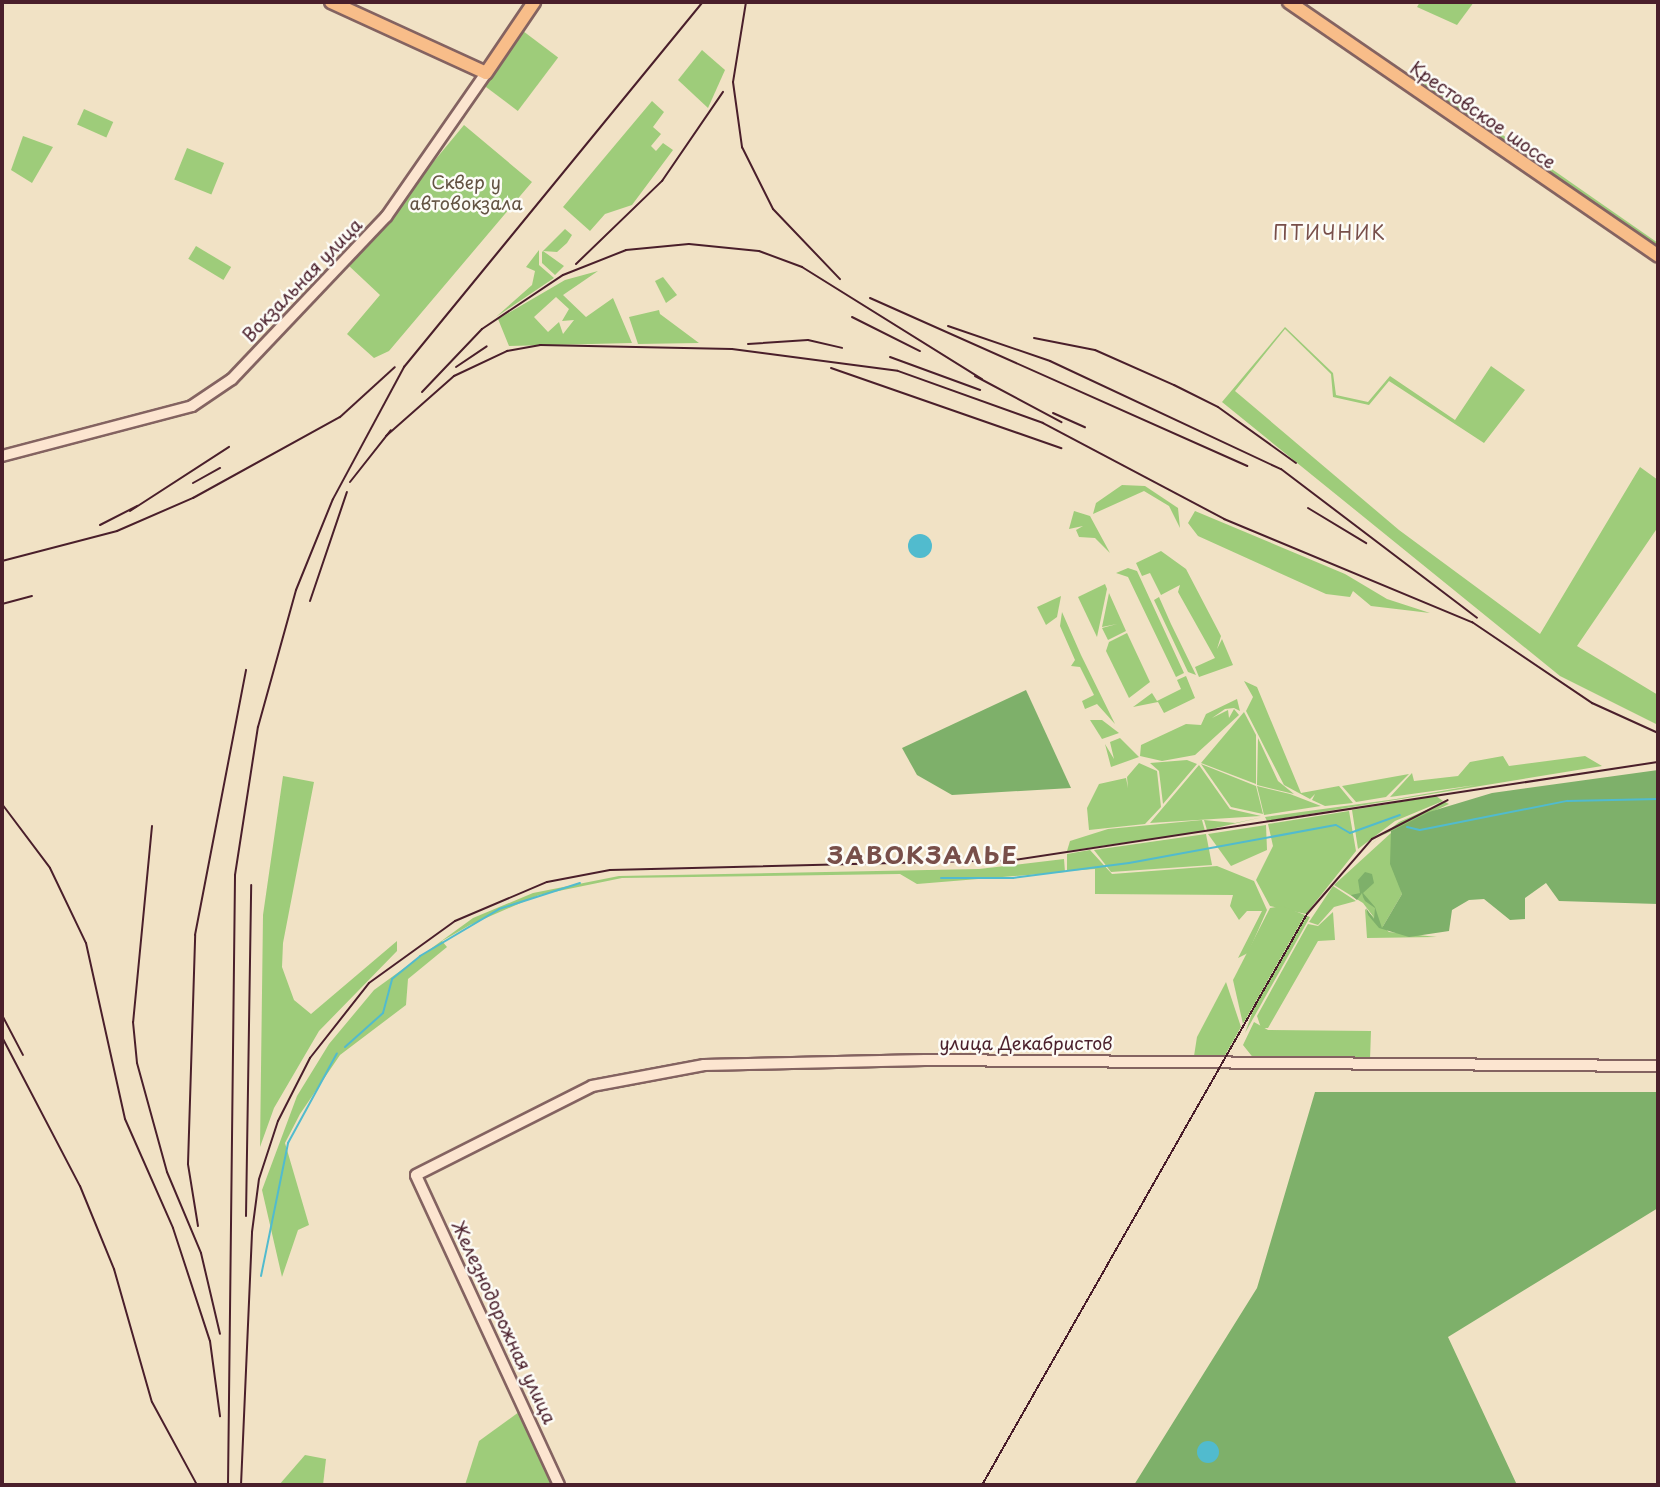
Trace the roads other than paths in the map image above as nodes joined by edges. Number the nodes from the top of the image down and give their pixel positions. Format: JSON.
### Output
{"nodes":[{"id":1,"x":331,"y":2,"type":"edge"},
{"id":2,"x":534,"y":2,"type":"edge"},
{"id":3,"x":1289,"y":2,"type":"edge"},
{"id":4,"x":486,"y":73,"type":"junction"},
{"id":5,"x":1658,"y":256,"type":"edge"},
{"id":6,"x":2,"y":456,"type":"edge"},
{"id":7,"x":1658,"y":1066,"type":"edge"},
{"id":8,"x":416,"y":1175,"type":"joint"},
{"id":9,"x":559,"y":1485,"type":"edge"}],
"edges":[{"from":1,"to":4,"type":"main road"},
{"from":2,"to":4,"type":"main road","name":"Вокзальная улица"},
{"from":3,"to":5,"type":"main road","name":"Крестовское шоссе"},
{"from":4,"to":6,"type":"street","name":"Вокзальная улица"},
{"from":7,"to":8,"type":"street","name":"улица Декабристов"},
{"from":8,"to":9,"type":"street","name":"Железнодорожная улица"}]}
